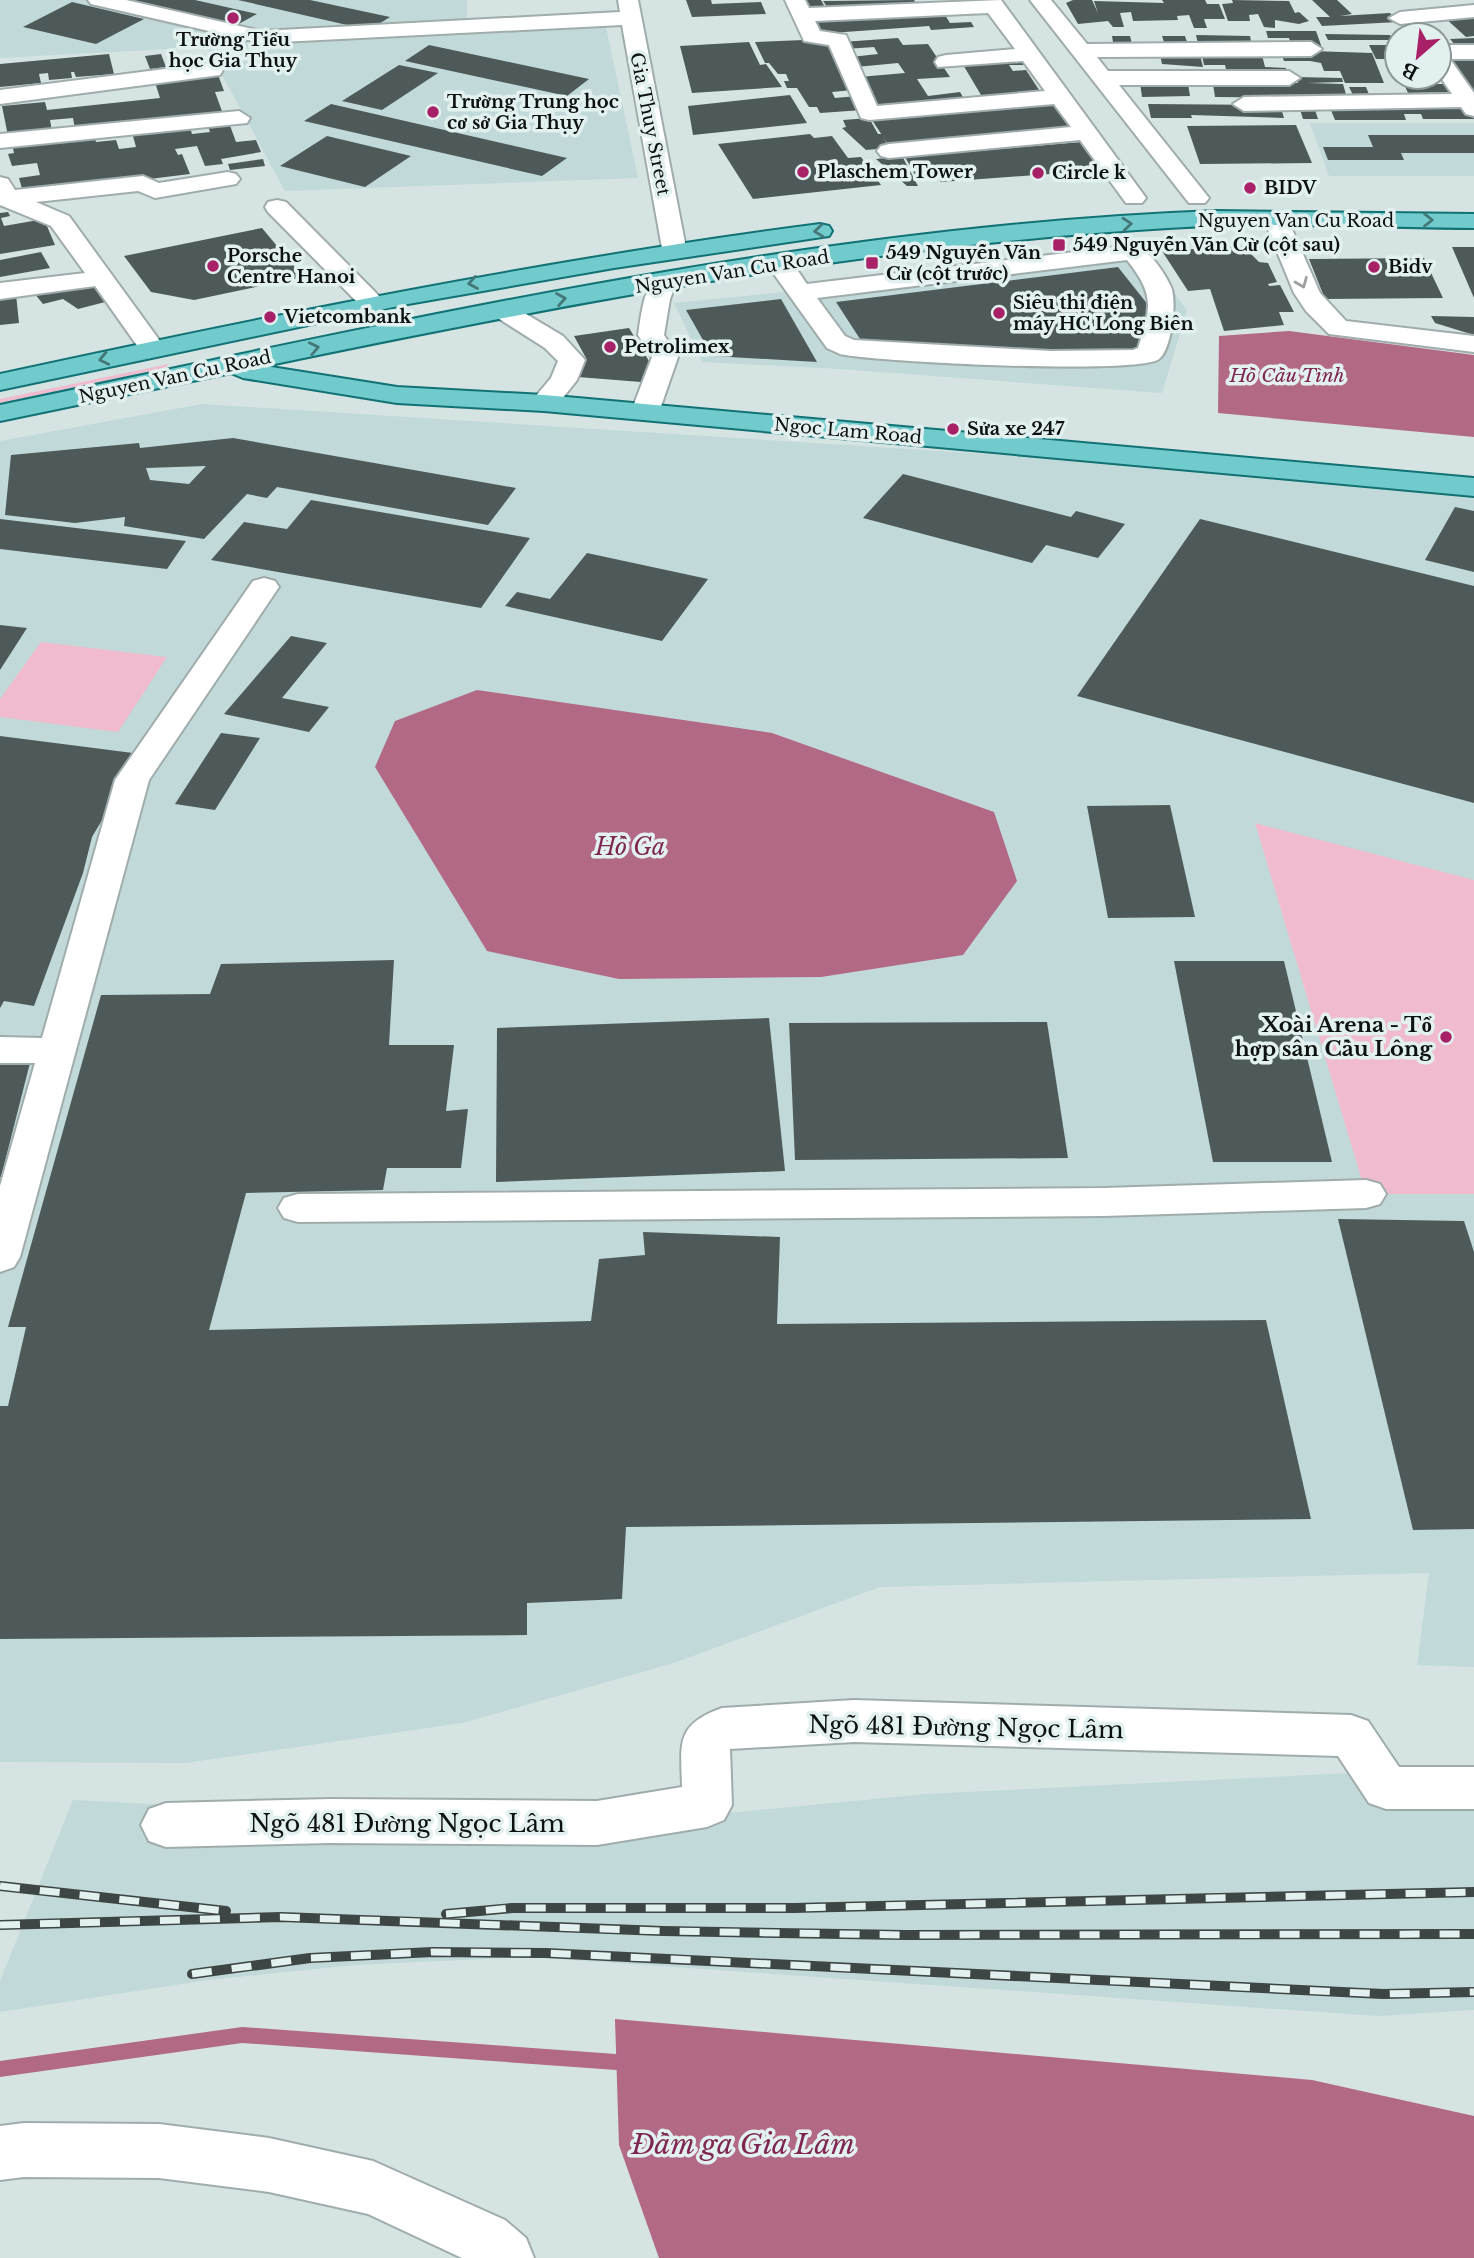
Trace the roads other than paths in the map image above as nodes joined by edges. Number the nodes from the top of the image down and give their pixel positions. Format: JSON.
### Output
{"nodes":[{"id":1,"x":98,"y":0,"type":"edge"},
{"id":2,"x":1040,"y":0,"type":"edge"},
{"id":3,"x":1381,"y":0,"type":"edge"},
{"id":4,"x":992,"y":3,"type":"edge"},
{"id":5,"x":423,"y":6,"type":"dead end"},
{"id":6,"x":799,"y":8,"type":"edge"},
{"id":7,"x":630,"y":9,"type":"edge"},
{"id":8,"x":1474,"y":11,"type":"edge"},
{"id":9,"x":1400,"y":18,"type":"junction"},
{"id":10,"x":1403,"y":21,"type":"edge"},
{"id":11,"x":382,"y":31,"type":"junction"},
{"id":12,"x":1013,"y":32,"type":"junction"},
{"id":13,"x":1066,"y":32,"type":"junction"},
{"id":14,"x":1261,"y":32,"type":"dead end"},
{"id":15,"x":989,"y":33,"type":"dead end"},
{"id":16,"x":864,"y":39,"type":"dead end"},
{"id":17,"x":838,"y":40,"type":"junction"},
{"id":18,"x":1311,"y":49,"type":"dead end"},
{"id":19,"x":1080,"y":51,"type":"junction"},
{"id":20,"x":1453,"y":52,"type":"edge"},
{"id":21,"x":1474,"y":52,"type":"edge"},
{"id":22,"x":1029,"y":54,"type":"junction"},
{"id":23,"x":212,"y":70,"type":"dead end"},
{"id":24,"x":1102,"y":78,"type":"junction"},
{"id":25,"x":1453,"y":78,"type":"edge"},
{"id":26,"x":1295,"y":79,"type":"dead end"},
{"id":27,"x":0,"y":97,"type":"edge"},
{"id":28,"x":1060,"y":97,"type":"junction"},
{"id":29,"x":972,"y":104,"type":"junction"},
{"id":30,"x":1244,"y":104,"type":"dead end"},
{"id":31,"x":1471,"y":104,"type":"edge"},
{"id":32,"x":239,"y":118,"type":"dead end"},
{"id":33,"x":1086,"y":133,"type":"junction"},
{"id":34,"x":0,"y":141,"type":"edge"},
{"id":35,"x":889,"y":151,"type":"dead end"},
{"id":36,"x":228,"y":179,"type":"dead end"},
{"id":37,"x":4,"y":191,"type":"edge"},
{"id":38,"x":1134,"y":198,"type":"junction"},
{"id":39,"x":1196,"y":198,"type":"junction"},
{"id":40,"x":1474,"y":200,"type":"edge"},
{"id":41,"x":1108,"y":201,"type":"dead end"},
{"id":42,"x":277,"y":207,"type":"dead end"},
{"id":43,"x":1276,"y":220,"type":"junction"},
{"id":44,"x":1474,"y":221,"type":"edge"},
{"id":45,"x":849,"y":227,"type":"dead end"},
{"id":46,"x":674,"y":248,"type":"junction"},
{"id":47,"x":779,"y":262,"type":"junction"},
{"id":48,"x":101,"y":278,"type":"junction"},
{"id":49,"x":664,"y":281,"type":"junction"},
{"id":50,"x":0,"y":291,"type":"edge"},
{"id":51,"x":801,"y":292,"type":"junction"},
{"id":52,"x":372,"y":303,"type":"junction"},
{"id":53,"x":502,"y":310,"type":"junction"},
{"id":54,"x":195,"y":340,"type":"junction"},
{"id":55,"x":1474,"y":344,"type":"edge"},
{"id":56,"x":152,"y":348,"type":"junction"},
{"id":57,"x":0,"y":382,"type":"edge"},
{"id":58,"x":226,"y":385,"type":"junction"},
{"id":59,"x":544,"y":403,"type":"junction"},
{"id":60,"x":645,"y":412,"type":"junction"},
{"id":61,"x":0,"y":413,"type":"edge"},
{"id":62,"x":1474,"y":487,"type":"edge"},
{"id":63,"x":264,"y":587,"type":"dead end"},
{"id":64,"x":0,"y":1050,"type":"edge"},
{"id":65,"x":59,"y":1051,"type":"junction"},
{"id":66,"x":1366,"y":1194,"type":"dead end"},
{"id":67,"x":298,"y":1208,"type":"dead end"},
{"id":68,"x":2,"y":1242,"type":"edge"},
{"id":69,"x":1474,"y":1788,"type":"edge"},
{"id":70,"x":166,"y":1825,"type":"dead end"},
{"id":71,"x":0,"y":2153,"type":"edge"},
{"id":72,"x":506,"y":2258,"type":"edge"}],
"edges":[{"from":1,"to":11,"type":"street"},
{"from":2,"to":13,"type":"street"},
{"from":3,"to":9,"type":"street"},
{"from":4,"to":6,"type":"street"},
{"from":4,"to":12,"type":"street"},
{"from":5,"to":11,"type":"street"},
{"from":6,"to":17,"type":"street"},
{"from":7,"to":11,"type":"street"},
{"from":7,"to":46,"type":"street","name":"Gia Thuy Street"},
{"from":8,"to":9,"type":"street"},
{"from":9,"to":10,"type":"street"},
{"from":12,"to":15,"type":"street"},
{"from":12,"to":22,"type":"street"},
{"from":13,"to":14,"type":"street"},
{"from":13,"to":19,"type":"street"},
{"from":16,"to":17,"type":"street"},
{"from":17,"to":29,"type":"street"},
{"from":18,"to":19,"type":"street"},
{"from":19,"to":24,"type":"street"},
{"from":20,"to":21,"type":"street"},
{"from":22,"to":28,"type":"street"},
{"from":22,"to":29,"type":"street"},
{"from":23,"to":27,"type":"street"},
{"from":24,"to":26,"type":"street"},
{"from":24,"to":39,"type":"street"},
{"from":25,"to":31,"type":"street"},
{"from":28,"to":29,"type":"street"},
{"from":28,"to":33,"type":"street"},
{"from":30,"to":31,"type":"street"},
{"from":32,"to":34,"type":"street"},
{"from":33,"to":35,"type":"street"},
{"from":33,"to":38,"type":"street"},
{"from":36,"to":37,"type":"street"},
{"from":37,"to":48,"type":"street"},
{"from":38,"to":39,"type":"main road","name":"Nguyen Van Cu Road"},
{"from":38,"to":41,"type":"main road","name":"Nguyen Van Cu Road"},
{"from":39,"to":40,"type":"main road","name":"Nguyen Van Cu Road"},
{"from":42,"to":52,"type":"street"},
{"from":43,"to":44,"type":"main road","name":"Nguyen Van Cu Road","one_way":true},
{"from":47,"to":43,"type":"main road","name":"Nguyen Van Cu Road","one_way":true},
{"from":43,"to":55,"type":"street","one_way":true},
{"from":45,"to":46,"type":"main road","name":"Nguyen Van Cu Road","one_way":true},
{"from":46,"to":52,"type":"main road","name":"Nguyen Van Cu Road","one_way":true},
{"from":47,"to":49,"type":"main road","name":"Nguyen Van Cu Road"},
{"from":47,"to":51,"type":"street"},
{"from":48,"to":50,"type":"street"},
{"from":48,"to":56,"type":"street"},
{"from":53,"to":49,"type":"main road","name":"Nguyen Van Cu Road","one_way":true},
{"from":49,"to":60,"type":"street"},
{"from":51,"to":51,"type":"street"},
{"from":52,"to":54,"type":"main road","name":"Nguyen Van Cu Road"},
{"from":58,"to":53,"type":"main road","name":"Nguyen Van Cu Road","one_way":true},
{"from":53,"to":59,"type":"street"},
{"from":54,"to":56,"type":"main road","name":"Nguyen Van Cu Road"},
{"from":54,"to":58,"type":"main road"},
{"from":56,"to":57,"type":"main road","name":"Nguyen Van Cu Road","one_way":true},
{"from":58,"to":59,"type":"main road","name":"Ngoc Lam Road"},
{"from":58,"to":61,"type":"main road","name":"Nguyen Van Cu Road"},
{"from":59,"to":60,"type":"main road","name":"Ngoc Lam Road"},
{"from":60,"to":62,"type":"main road","name":"Ngoc Lam Road"},
{"from":63,"to":65,"type":"street"},
{"from":64,"to":65,"type":"street"},
{"from":65,"to":68,"type":"street"},
{"from":66,"to":67,"type":"street"},
{"from":69,"to":70,"type":"street","name":"Ngõ 481 Đường Ngọc Lâm"},
{"from":71,"to":72,"type":"street"}]}
